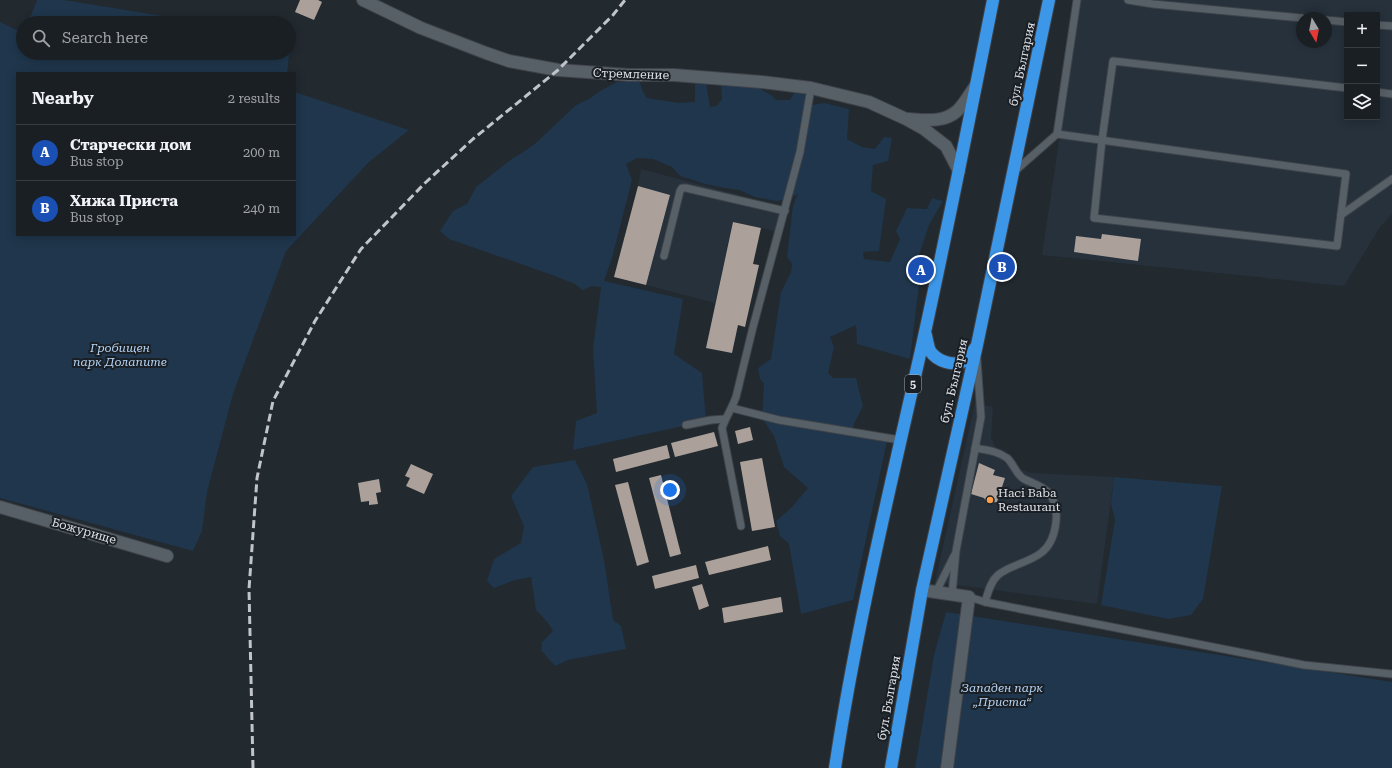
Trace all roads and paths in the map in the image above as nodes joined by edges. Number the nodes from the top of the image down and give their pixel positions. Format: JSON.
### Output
{"nodes":[{"id":1,"x":363,"y":0,"type":"edge"},
{"id":2,"x":993,"y":0,"type":"edge"},
{"id":3,"x":1049,"y":0,"type":"edge"},
{"id":4,"x":1077,"y":0,"type":"edge"},
{"id":5,"x":1128,"y":0,"type":"edge"},
{"id":6,"x":1296,"y":17,"type":"edge"},
{"id":7,"x":1332,"y":21,"type":"edge"},
{"id":8,"x":1344,"y":22,"type":"edge"},
{"id":9,"x":1380,"y":25,"type":"edge"},
{"id":10,"x":1392,"y":26,"type":"edge"},
{"id":11,"x":976,"y":85,"type":"junction"},
{"id":12,"x":811,"y":88,"type":"junction"},
{"id":13,"x":1344,"y":88,"type":"edge"},
{"id":14,"x":1380,"y":92,"type":"edge"},
{"id":15,"x":1392,"y":94,"type":"edge"},
{"id":16,"x":906,"y":119,"type":"junction"},
{"id":17,"x":1057,"y":134,"type":"junction"},
{"id":18,"x":1102,"y":140,"type":"junction"},
{"id":19,"x":959,"y":171,"type":"junction"},
{"id":20,"x":1013,"y":173,"type":"junction"},
{"id":21,"x":1392,"y":179,"type":"edge"},
{"id":22,"x":785,"y":211,"type":"junction"},
{"id":23,"x":1341,"y":215,"type":"junction"},
{"id":24,"x":664,"y":256,"type":"dead end"},
{"id":25,"x":925,"y":332,"type":"junction"},
{"id":26,"x":977,"y":346,"type":"junction"},
{"id":27,"x":732,"y":408,"type":"junction"},
{"id":28,"x":725,"y":419,"type":"junction"},
{"id":29,"x":686,"y":425,"type":"dead end"},
{"id":30,"x":900,"y":440,"type":"junction"},
{"id":31,"x":975,"y":448,"type":"junction"},
{"id":32,"x":0,"y":507,"type":"edge"},
{"id":33,"x":741,"y":526,"type":"dead end"},
{"id":34,"x":956,"y":551,"type":"junction"},
{"id":35,"x":167,"y":556,"type":"dead end"},
{"id":36,"x":922,"y":590,"type":"junction"},
{"id":37,"x":936,"y":592,"type":"junction"},
{"id":38,"x":952,"y":594,"type":"junction"},
{"id":39,"x":969,"y":597,"type":"junction"},
{"id":40,"x":985,"y":602,"type":"junction"},
{"id":41,"x":1392,"y":674,"type":"edge"},
{"id":42,"x":835,"y":768,"type":"edge"},
{"id":43,"x":891,"y":768,"type":"edge"},
{"id":44,"x":947,"y":768,"type":"edge"}],
"edges":[{"from":1,"to":12,"type":"street","name":"Стремление"},
{"from":2,"to":11,"type":"highway","number":"5"},
{"from":3,"to":20,"type":"highway","name":"бул. България"},
{"from":4,"to":17,"type":"lane"},
{"from":5,"to":6,"type":"lane"},
{"from":7,"to":8,"type":"lane"},
{"from":9,"to":10,"type":"lane"},
{"from":11,"to":16,"type":"street"},
{"from":11,"to":19,"type":"highway","number":"5"},
{"from":12,"to":16,"type":"street","name":"Стремление"},
{"from":12,"to":22,"type":"lane"},
{"from":13,"to":18,"type":"lane"},
{"from":14,"to":15,"type":"lane"},
{"from":16,"to":19,"type":"street","name":"Стремление"},
{"from":17,"to":18,"type":"lane"},
{"from":17,"to":20,"type":"lane"},
{"from":18,"to":23,"type":"lane"},
{"from":18,"to":23,"type":"lane"},
{"from":19,"to":25,"type":"highway","number":"5"},
{"from":20,"to":26,"type":"highway","name":"бул. България"},
{"from":21,"to":23,"type":"lane"},
{"from":22,"to":24,"type":"lane"},
{"from":22,"to":27,"type":"lane"},
{"from":25,"to":26,"type":"highway"},
{"from":25,"to":30,"type":"highway","number":"5"},
{"from":26,"to":31,"type":"lane"},
{"from":26,"to":36,"type":"highway","name":"бул. България"},
{"from":27,"to":28,"type":"lane"},
{"from":27,"to":30,"type":"lane"},
{"from":28,"to":29,"type":"lane"},
{"from":28,"to":33,"type":"lane"},
{"from":30,"to":42,"type":"highway","number":"5"},
{"from":31,"to":34,"type":"lane"},
{"from":31,"to":40,"type":"lane"},
{"from":32,"to":35,"type":"street","name":"Божурище"},
{"from":34,"to":37,"type":"lane"},
{"from":34,"to":38,"type":"lane"},
{"from":36,"to":37,"type":"street"},
{"from":36,"to":43,"type":"highway","name":"бул. България"},
{"from":37,"to":38,"type":"street"},
{"from":38,"to":39,"type":"street"},
{"from":39,"to":40,"type":"lane"},
{"from":39,"to":44,"type":"street"},
{"from":40,"to":41,"type":"lane"}]}
